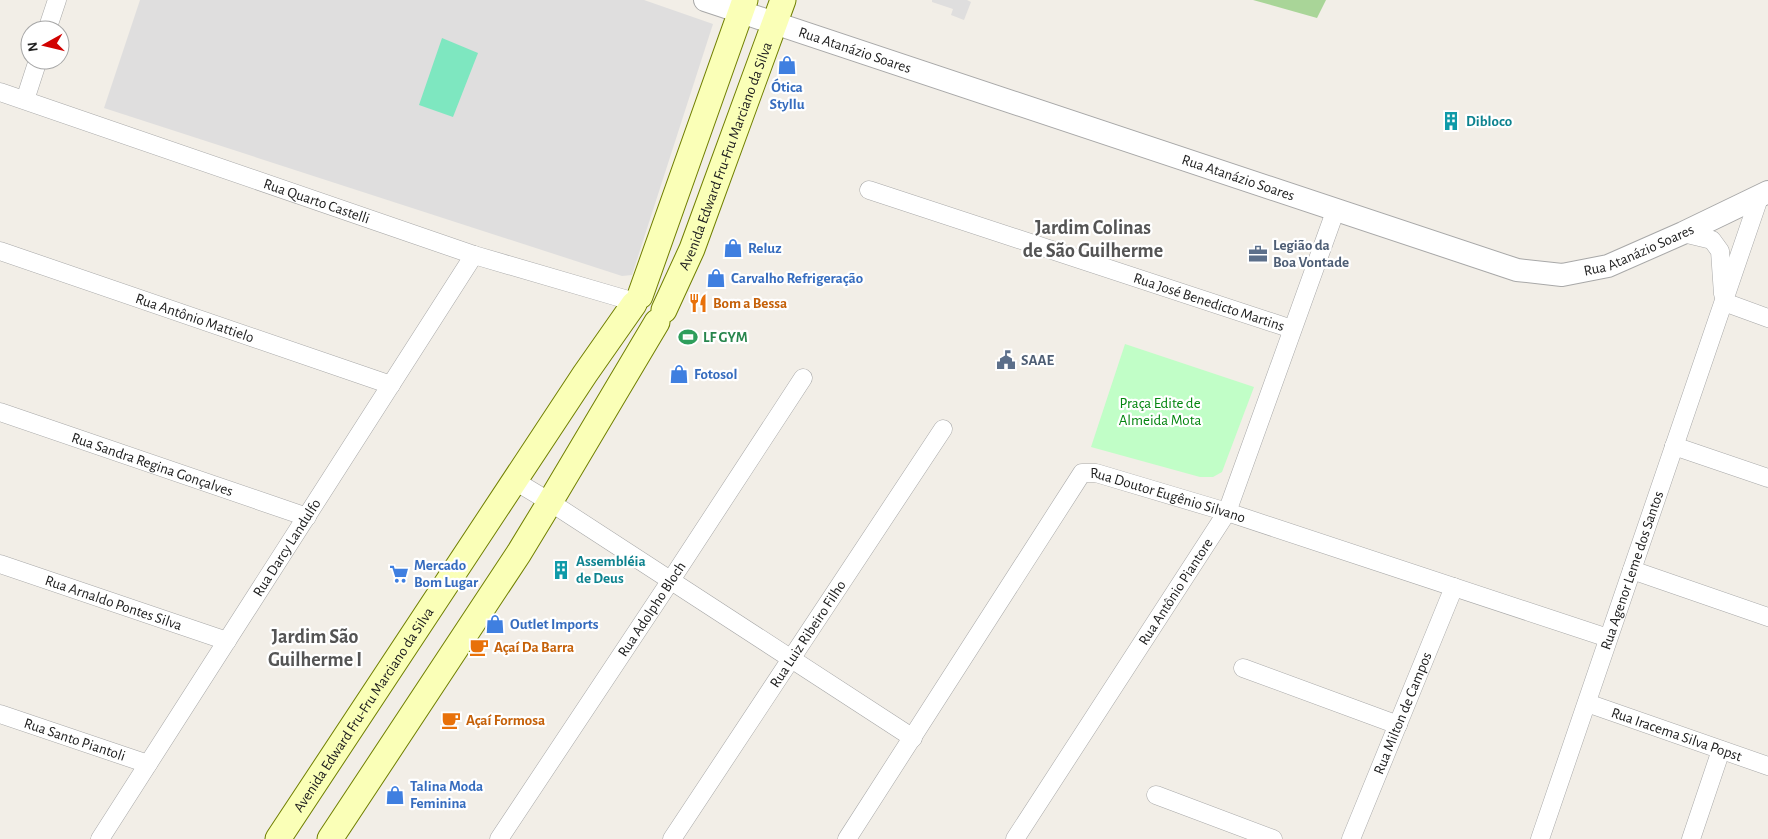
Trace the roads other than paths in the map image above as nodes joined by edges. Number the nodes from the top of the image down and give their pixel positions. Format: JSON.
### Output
{"nodes":[{"id":1,"x":57,"y":0,"type":"edge"},
{"id":2,"x":705,"y":0,"type":"edge"},
{"id":3,"x":783,"y":0,"type":"edge"},
{"id":4,"x":743,"y":6,"type":"edge"},
{"id":5,"x":51,"y":20,"type":"edge"},
{"id":6,"x":775,"y":24,"type":"junction"},
{"id":7,"x":35,"y":70,"type":"edge"},
{"id":8,"x":0,"y":92,"type":"edge"},
{"id":9,"x":25,"y":100,"type":"junction"},
{"id":10,"x":869,"y":190,"type":"dead end"},
{"id":11,"x":1764,"y":193,"type":"edge"},
{"id":12,"x":1336,"y":210,"type":"junction"},
{"id":13,"x":1683,"y":233,"type":"junction"},
{"id":14,"x":0,"y":250,"type":"edge"},
{"id":15,"x":474,"y":255,"type":"junction"},
{"id":16,"x":637,"y":301,"type":"junction"},
{"id":17,"x":1724,"y":302,"type":"junction"},
{"id":18,"x":661,"y":316,"type":"junction"},
{"id":19,"x":1768,"y":318,"type":"edge"},
{"id":20,"x":1292,"y":329,"type":"junction"},
{"id":21,"x":803,"y":378,"type":"dead end"},
{"id":22,"x":391,"y":385,"type":"junction"},
{"id":23,"x":0,"y":412,"type":"edge"},
{"id":24,"x":944,"y":429,"type":"dead end"},
{"id":25,"x":1674,"y":446,"type":"junction"},
{"id":26,"x":1768,"y":478,"type":"edge"},
{"id":27,"x":515,"y":481,"type":"junction"},
{"id":28,"x":550,"y":502,"type":"junction"},
{"id":29,"x":1227,"y":512,"type":"junction"},
{"id":30,"x":306,"y":516,"type":"junction"},
{"id":31,"x":0,"y":564,"type":"edge"},
{"id":32,"x":1632,"y":570,"type":"junction"},
{"id":33,"x":671,"y":580,"type":"junction"},
{"id":34,"x":1454,"y":587,"type":"junction"},
{"id":35,"x":1768,"y":617,"type":"edge"},
{"id":36,"x":1608,"y":638,"type":"junction"},
{"id":37,"x":227,"y":641,"type":"junction"},
{"id":38,"x":791,"y":659,"type":"junction"},
{"id":39,"x":1243,"y":668,"type":"dead end"},
{"id":40,"x":1587,"y":703,"type":"junction"},
{"id":41,"x":0,"y":714,"type":"edge"},
{"id":42,"x":1398,"y":724,"type":"junction"},
{"id":43,"x":913,"y":738,"type":"junction"},
{"id":44,"x":1722,"y":750,"type":"junction"},
{"id":45,"x":148,"y":764,"type":"junction"},
{"id":46,"x":1768,"y":766,"type":"edge"},
{"id":47,"x":1156,"y":795,"type":"dead end"},
{"id":48,"x":100,"y":839,"type":"edge"},
{"id":49,"x":278,"y":839,"type":"edge"},
{"id":50,"x":330,"y":839,"type":"edge"},
{"id":51,"x":499,"y":839,"type":"edge"},
{"id":52,"x":672,"y":839,"type":"edge"},
{"id":53,"x":847,"y":839,"type":"edge"},
{"id":54,"x":1015,"y":839,"type":"edge"},
{"id":55,"x":1273,"y":839,"type":"edge"},
{"id":56,"x":1352,"y":839,"type":"edge"},
{"id":57,"x":1540,"y":839,"type":"edge"},
{"id":58,"x":1691,"y":839,"type":"edge"}],
"edges":[{"from":1,"to":5,"type":"street"},
{"from":2,"to":4,"type":"street","name":"Rua Atanázio Soares"},
{"from":3,"to":6,"type":"main road","name":"Avenida Edward Fru-Fru Marciano da Silva"},
{"from":4,"to":6,"type":"street","name":"Rua Atanázio Soares"},
{"from":4,"to":16,"type":"main road","name":"Avenida Edward Fru-Fru Marciano da Silva"},
{"from":6,"to":12,"type":"street","name":"Rua Atanázio Soares"},
{"from":6,"to":18,"type":"main road","name":"Avenida Edward Fru-Fru Marciano da Silva"},
{"from":7,"to":9,"type":"street"},
{"from":8,"to":9,"type":"street","name":"Rua Quarto Castelli"},
{"from":9,"to":15,"type":"street","name":"Rua Quarto Castelli"},
{"from":10,"to":20,"type":"street","name":"Rua José Benedicto Martins"},
{"from":11,"to":13,"type":"street","name":"Rua Atanázio Soares"},
{"from":11,"to":17,"type":"street","name":"Rua Agenor Leme dos Santos"},
{"from":12,"to":13,"type":"street","name":"Rua Atanázio Soares"},
{"from":12,"to":20,"type":"street","name":"Rua Antônio Piantore"},
{"from":13,"to":17,"type":"street","name":"Rua Agenor Leme dos Santos"},
{"from":14,"to":22,"type":"street","name":"Rua Antônio Mattielo"},
{"from":15,"to":16,"type":"street","name":"Rua Quarto Castelli"},
{"from":15,"to":22,"type":"street","name":"Rua Darcy Landulfo"},
{"from":16,"to":18,"type":"main road"},
{"from":16,"to":27,"type":"main road","name":"Avenida Edward Fru-Fru Marciano da Silva"},
{"from":17,"to":19,"type":"street"},
{"from":17,"to":25,"type":"street","name":"Rua Agenor Leme dos Santos"},
{"from":18,"to":28,"type":"main road","name":"Avenida Edward Fru-Fru Marciano da Silva"},
{"from":20,"to":29,"type":"street","name":"Rua Antônio Piantore"},
{"from":21,"to":33,"type":"street","name":"Rua Adolpho Bloch"},
{"from":22,"to":30,"type":"street","name":"Rua Darcy Landulfo"},
{"from":23,"to":30,"type":"street","name":"Rua Sandra Regina Gonçalves"},
{"from":24,"to":38,"type":"street","name":"Rua Luiz Ribeiro Filho"},
{"from":25,"to":26,"type":"street"},
{"from":25,"to":32,"type":"street","name":"Rua Agenor Leme dos Santos"},
{"from":27,"to":28,"type":"street"},
{"from":27,"to":49,"type":"main road","name":"Avenida Edward Fru-Fru Marciano da Silva"},
{"from":28,"to":33,"type":"street"},
{"from":28,"to":50,"type":"main road","name":"Avenida Edward Fru-Fru Marciano da Silva"},
{"from":29,"to":34,"type":"street","name":"Rua Doutor Eugênio Silvano"},
{"from":29,"to":43,"type":"street","name":"Rua Doutor Eugênio Silvano"},
{"from":29,"to":54,"type":"street","name":"Rua Antônio Piantore"},
{"from":30,"to":37,"type":"street","name":"Rua Darcy Landulfo"},
{"from":31,"to":37,"type":"street","name":"Rua Arnaldo Pontes Silva"},
{"from":32,"to":35,"type":"street"},
{"from":32,"to":36,"type":"street","name":"Rua Agenor Leme dos Santos"},
{"from":33,"to":38,"type":"street"},
{"from":33,"to":51,"type":"street","name":"Rua Adolpho Bloch"},
{"from":34,"to":36,"type":"street","name":"Rua Doutor Eugênio Silvano"},
{"from":34,"to":42,"type":"street","name":"Rua Milton de Campos"},
{"from":36,"to":40,"type":"street","name":"Rua Agenor Leme dos Santos"},
{"from":37,"to":45,"type":"street","name":"Rua Darcy Landulfo"},
{"from":38,"to":43,"type":"street"},
{"from":38,"to":52,"type":"street","name":"Rua Luiz Ribeiro Filho"},
{"from":39,"to":42,"type":"street"},
{"from":40,"to":44,"type":"street","name":"Rua Iracema Silva Popst"},
{"from":40,"to":57,"type":"street","name":"Rua Agenor Leme dos Santos"},
{"from":41,"to":45,"type":"street","name":"Rua Santo Piantoli"},
{"from":42,"to":56,"type":"street","name":"Rua Milton de Campos"},
{"from":43,"to":53,"type":"street","name":"Rua Doutor Eugênio Silvano"},
{"from":44,"to":46,"type":"street","name":"Rua Iracema Silva Popst"},
{"from":44,"to":58,"type":"street"},
{"from":45,"to":48,"type":"street","name":"Rua Darcy Landulfo"},
{"from":47,"to":55,"type":"street"}]}
